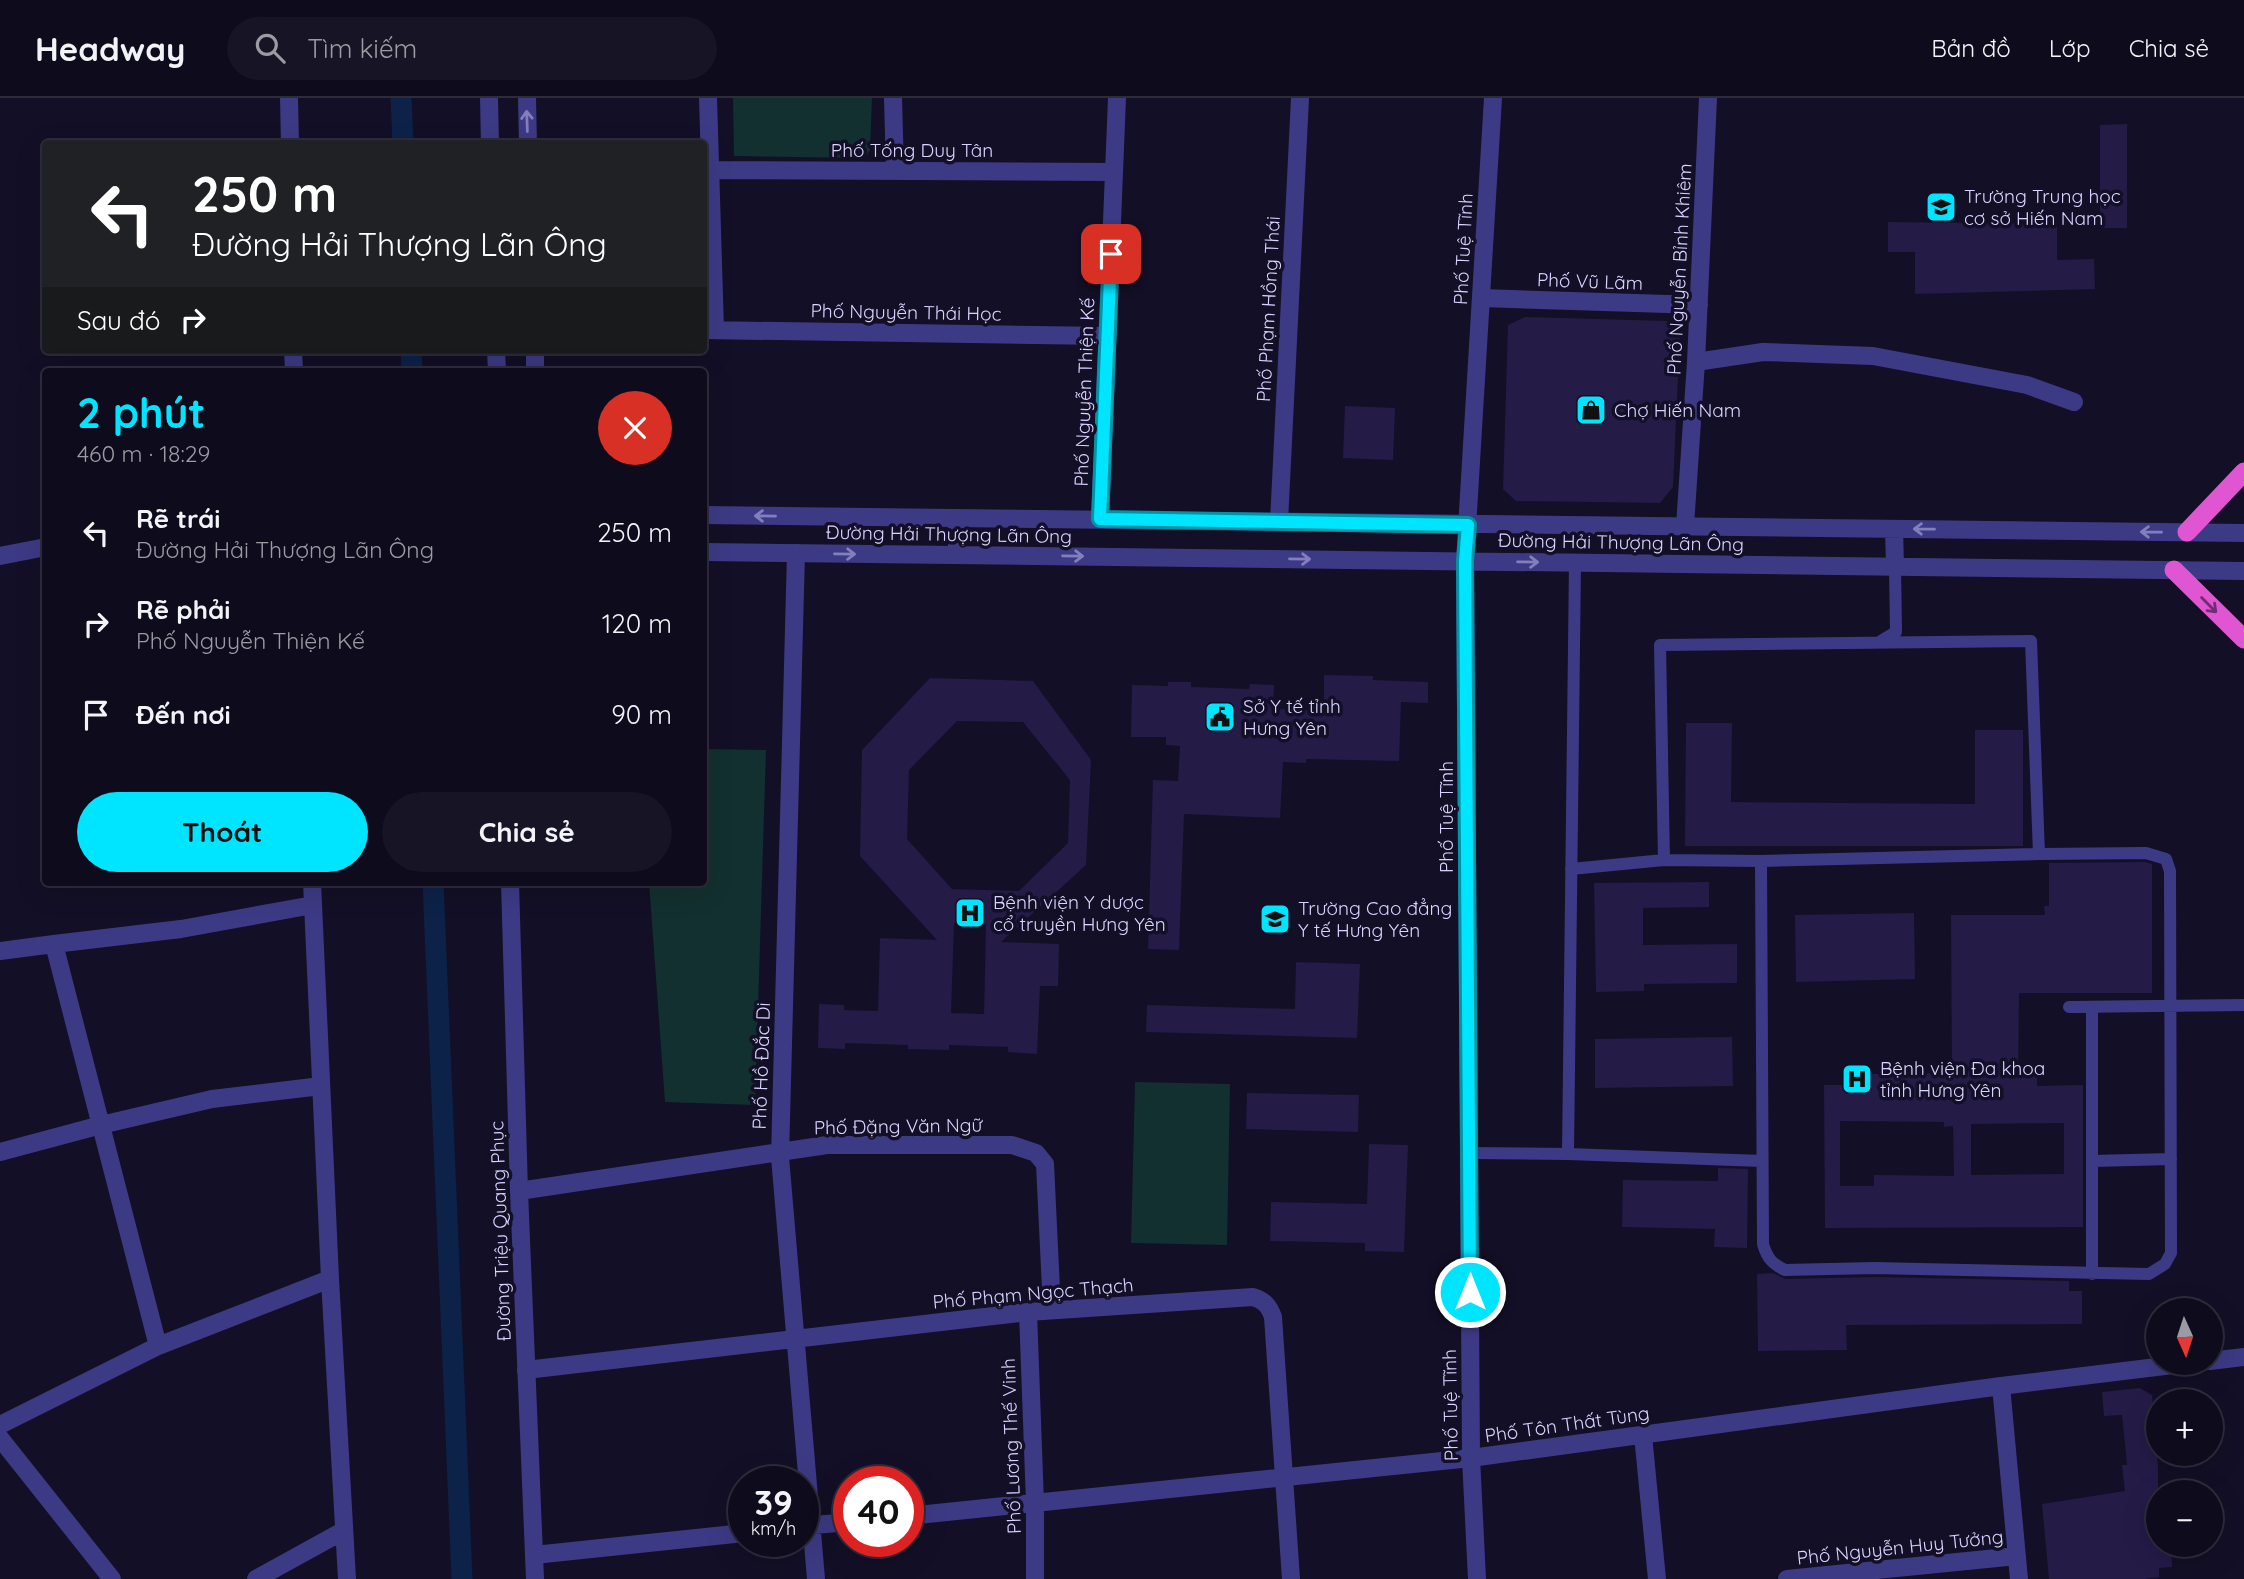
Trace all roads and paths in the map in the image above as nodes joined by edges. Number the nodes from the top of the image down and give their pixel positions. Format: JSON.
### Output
{"nodes":[{"id":1,"x":289,"y":98,"type":"edge"},
{"id":2,"x":489,"y":98,"type":"edge"},
{"id":3,"x":527,"y":98,"type":"edge"},
{"id":4,"x":708,"y":98,"type":"edge"},
{"id":5,"x":893,"y":98,"type":"edge"},
{"id":6,"x":1117,"y":98,"type":"edge"},
{"id":7,"x":1300,"y":98,"type":"edge"},
{"id":8,"x":1493,"y":98,"type":"edge"},
{"id":9,"x":1708,"y":98,"type":"edge"},
{"id":10,"x":290,"y":140,"type":"edge"},
{"id":11,"x":490,"y":140,"type":"edge"},
{"id":12,"x":528,"y":140,"type":"edge"},
{"id":13,"x":710,"y":170,"type":"junction"},
{"id":14,"x":895,"y":171,"type":"junction"},
{"id":15,"x":1114,"y":172,"type":"junction"},
{"id":16,"x":1481,"y":298,"type":"junction"},
{"id":17,"x":1699,"y":305,"type":"junction"},
{"id":18,"x":709,"y":330,"type":"edge"},
{"id":19,"x":1107,"y":336,"type":"junction"},
{"id":20,"x":1696,"y":362,"type":"junction"},
{"id":21,"x":2074,"y":402,"type":"dead end"},
{"id":22,"x":2244,"y":472,"type":"edge"},
{"id":23,"x":707,"y":515,"type":"edge"},
{"id":24,"x":957,"y":518,"type":"junction"},
{"id":25,"x":1100,"y":519,"type":"junction"},
{"id":26,"x":1279,"y":522,"type":"junction"},
{"id":27,"x":1468,"y":525,"type":"junction"},
{"id":28,"x":1685,"y":526,"type":"junction"},
{"id":29,"x":1894,"y":529,"type":"junction"},
{"id":30,"x":2188,"y":532,"type":"junction"},
{"id":31,"x":2244,"y":533,"type":"edge"},
{"id":32,"x":42,"y":548,"type":"edge"},
{"id":33,"x":707,"y":552,"type":"edge"},
{"id":34,"x":796,"y":553,"type":"junction"},
{"id":35,"x":957,"y":555,"type":"junction"},
{"id":36,"x":0,"y":556,"type":"edge"},
{"id":37,"x":1465,"y":561,"type":"junction"},
{"id":38,"x":1575,"y":562,"type":"junction"},
{"id":39,"x":1895,"y":566,"type":"junction"},
{"id":40,"x":2174,"y":570,"type":"junction"},
{"id":41,"x":2244,"y":571,"type":"edge"},
{"id":42,"x":2244,"y":639,"type":"edge"},
{"id":43,"x":1879,"y":643,"type":"junction"},
{"id":44,"x":2039,"y":854,"type":"junction"},
{"id":45,"x":1664,"y":860,"type":"junction"},
{"id":46,"x":1761,"y":861,"type":"junction"},
{"id":47,"x":1571,"y":869,"type":"junction"},
{"id":48,"x":312,"y":886,"type":"edge"},
{"id":49,"x":510,"y":886,"type":"edge"},
{"id":50,"x":313,"y":905,"type":"junction"},
{"id":51,"x":54,"y":944,"type":"junction"},
{"id":52,"x":0,"y":951,"type":"edge"},
{"id":53,"x":2244,"y":1005,"type":"edge"},
{"id":54,"x":2170,"y":1006,"type":"junction"},
{"id":55,"x":2069,"y":1007,"type":"dead end"},
{"id":56,"x":2092,"y":1007,"type":"junction"},
{"id":57,"x":321,"y":1086,"type":"junction"},
{"id":58,"x":101,"y":1125,"type":"junction"},
{"id":59,"x":0,"y":1152,"type":"edge"},
{"id":60,"x":780,"y":1152,"type":"junction"},
{"id":61,"x":1469,"y":1153,"type":"junction"},
{"id":62,"x":1569,"y":1154,"type":"junction"},
{"id":63,"x":2171,"y":1160,"type":"junction"},
{"id":64,"x":1762,"y":1161,"type":"junction"},
{"id":65,"x":2092,"y":1161,"type":"junction"},
{"id":66,"x":519,"y":1191,"type":"junction"},
{"id":67,"x":2092,"y":1273,"type":"junction"},
{"id":68,"x":330,"y":1279,"type":"junction"},
{"id":69,"x":1052,"y":1310,"type":"junction"},
{"id":70,"x":1028,"y":1312,"type":"junction"},
{"id":71,"x":796,"y":1339,"type":"junction"},
{"id":72,"x":158,"y":1346,"type":"junction"},
{"id":73,"x":2244,"y":1357,"type":"edge"},
{"id":74,"x":2223,"y":1359,"type":"edge"},
{"id":75,"x":2146,"y":1368,"type":"edge"},
{"id":76,"x":526,"y":1370,"type":"junction"},
{"id":77,"x":2001,"y":1385,"type":"junction"},
{"id":78,"x":0,"y":1425,"type":"edge"},
{"id":79,"x":1643,"y":1435,"type":"junction"},
{"id":80,"x":0,"y":1438,"type":"edge"},
{"id":81,"x":1471,"y":1458,"type":"junction"},
{"id":82,"x":804,"y":1466,"type":"edge"},
{"id":83,"x":1284,"y":1477,"type":"junction"},
{"id":84,"x":1035,"y":1503,"type":"junction"},
{"id":85,"x":924,"y":1514,"type":"edge"},
{"id":86,"x":343,"y":1531,"type":"junction"},
{"id":87,"x":728,"y":1535,"type":"edge"},
{"id":88,"x":534,"y":1555,"type":"junction"},
{"id":89,"x":2017,"y":1556,"type":"junction"},
{"id":90,"x":813,"y":1557,"type":"edge"},
{"id":91,"x":112,"y":1579,"type":"edge"},
{"id":92,"x":256,"y":1579,"type":"edge"},
{"id":93,"x":347,"y":1579,"type":"edge"},
{"id":94,"x":535,"y":1579,"type":"edge"},
{"id":95,"x":816,"y":1579,"type":"edge"},
{"id":96,"x":1035,"y":1579,"type":"edge"},
{"id":97,"x":1291,"y":1579,"type":"edge"},
{"id":98,"x":1477,"y":1579,"type":"edge"},
{"id":99,"x":1657,"y":1579,"type":"edge"},
{"id":100,"x":1787,"y":1579,"type":"edge"},
{"id":101,"x":2019,"y":1579,"type":"edge"}],
"edges":[{"from":1,"to":10,"type":"street"},
{"from":2,"to":11,"type":"street"},
{"from":12,"to":3,"type":"street","one_way":true},
{"from":4,"to":13,"type":"street"},
{"from":5,"to":14,"type":"street"},
{"from":6,"to":15,"type":"street","name":"Phố Nguyễn Thiện Kế"},
{"from":7,"to":26,"type":"street","name":"Phố Phạm Hồng Thái"},
{"from":8,"to":16,"type":"street","name":"Phố Tuệ Tĩnh"},
{"from":9,"to":17,"type":"street","name":"Phố Nguyễn Bỉnh Khiêm"},
{"from":13,"to":14,"type":"street","name":"Phố Tống Duy Tân"},
{"from":13,"to":18,"type":"street"},
{"from":14,"to":15,"type":"street","name":"Phố Tống Duy Tân"},
{"from":15,"to":19,"type":"street","name":"Phố Nguyễn Thiện Kế"},
{"from":16,"to":17,"type":"street","name":"Phố Vũ Lãm"},
{"from":16,"to":27,"type":"street","name":"Phố Tuệ Tĩnh"},
{"from":17,"to":20,"type":"street","name":"Phố Nguyễn Bỉnh Khiêm"},
{"from":18,"to":19,"type":"street","name":"Phố Nguyễn Thái Học"},
{"from":19,"to":25,"type":"street","name":"Phố Nguyễn Thiện Kế"},
{"from":20,"to":21,"type":"street"},
{"from":20,"to":28,"type":"street","name":"Phố Nguyễn Bỉnh Khiêm"},
{"from":22,"to":30,"type":"highway"},
{"from":24,"to":23,"type":"street","name":"Đường Hải Thượng Lãn Ông","one_way":true},
{"from":24,"to":25,"type":"street","name":"Đường Hải Thượng Lãn Ông"},
{"from":24,"to":35,"type":"street"},
{"from":25,"to":26,"type":"street","name":"Đường Hải Thượng Lãn Ông"},
{"from":26,"to":27,"type":"street","name":"Đường Hải Thượng Lãn Ông"},
{"from":27,"to":28,"type":"street","name":"Đường Hải Thượng Lãn Ông"},
{"from":27,"to":37,"type":"street","name":"Phố Tuệ Tĩnh"},
{"from":28,"to":29,"type":"street","name":"Đường Hải Thượng Lãn Ông"},
{"from":30,"to":29,"type":"street","name":"Đường Hải Thượng Lãn Ông","one_way":true},
{"from":29,"to":39,"type":"street"},
{"from":30,"to":31,"type":"street","name":"Đường Hải Thượng Lãn Ông"},
{"from":32,"to":36,"type":"street"},
{"from":33,"to":34,"type":"street","name":"Đường Hải Thượng Lãn Ông"},
{"from":34,"to":35,"type":"street","name":"Đường Hải Thượng Lãn Ông","one_way":true},
{"from":34,"to":60,"type":"street","name":"Phố Hồ Đắc Di"},
{"from":35,"to":37,"type":"street","name":"Đường Hải Thượng Lãn Ông","one_way":true},
{"from":37,"to":38,"type":"street","name":"Đường Hải Thượng Lãn Ông","one_way":true},
{"from":37,"to":61,"type":"street","name":"Phố Tuệ Tĩnh"},
{"from":38,"to":39,"type":"street","name":"Đường Hải Thượng Lãn Ông"},
{"from":38,"to":47,"type":"lane"},
{"from":39,"to":40,"type":"street","name":"Đường Hải Thượng Lãn Ông"},
{"from":39,"to":43,"type":"lane"},
{"from":40,"to":41,"type":"street","name":"Đường Hải Thượng Lãn Ông"},
{"from":40,"to":42,"type":"highway","one_way":true},
{"from":43,"to":44,"type":"lane"},
{"from":43,"to":45,"type":"lane"},
{"from":44,"to":46,"type":"lane"},
{"from":44,"to":54,"type":"lane"},
{"from":45,"to":46,"type":"lane"},
{"from":45,"to":47,"type":"lane"},
{"from":46,"to":64,"type":"lane"},
{"from":47,"to":62,"type":"lane"},
{"from":48,"to":50,"type":"street"},
{"from":49,"to":66,"type":"street","name":"Đường Triệu Quang Phục"},
{"from":50,"to":51,"type":"street"},
{"from":50,"to":57,"type":"street"},
{"from":51,"to":52,"type":"street"},
{"from":51,"to":58,"type":"street"},
{"from":53,"to":54,"type":"lane"},
{"from":54,"to":56,"type":"lane"},
{"from":54,"to":63,"type":"lane"},
{"from":55,"to":56,"type":"lane"},
{"from":56,"to":65,"type":"lane"},
{"from":57,"to":58,"type":"street"},
{"from":57,"to":68,"type":"street"},
{"from":58,"to":59,"type":"street"},
{"from":58,"to":72,"type":"street"},
{"from":60,"to":66,"type":"street","name":"Phố Đặng Văn Ngữ"},
{"from":60,"to":69,"type":"street","name":"Phố Đặng Văn Ngữ"},
{"from":60,"to":71,"type":"street","name":"Phố Hồ Đắc Di"},
{"from":61,"to":62,"type":"lane"},
{"from":61,"to":81,"type":"street","name":"Phố Tuệ Tĩnh"},
{"from":62,"to":64,"type":"lane"},
{"from":63,"to":65,"type":"lane"},
{"from":63,"to":67,"type":"lane"},
{"from":64,"to":67,"type":"lane"},
{"from":65,"to":67,"type":"lane"},
{"from":66,"to":76,"type":"street","name":"Đường Triệu Quang Phục"},
{"from":68,"to":72,"type":"street"},
{"from":68,"to":86,"type":"street"},
{"from":69,"to":70,"type":"street","name":"Phố Phạm Ngọc Thạch"},
{"from":69,"to":83,"type":"street","name":"Phố Phạm Ngọc Thạch"},
{"from":70,"to":71,"type":"street","name":"Phố Phạm Ngọc Thạch"},
{"from":70,"to":84,"type":"street","name":"Phố Lương Thế Vinh"},
{"from":71,"to":76,"type":"street","name":"Phố Phạm Ngọc Thạch"},
{"from":71,"to":82,"type":"street","name":"Phố Hồ Đắc Di"},
{"from":72,"to":78,"type":"street"},
{"from":73,"to":74,"type":"street"},
{"from":75,"to":77,"type":"street","name":"Phố Tôn Thất Tùng"},
{"from":76,"to":88,"type":"street","name":"Đường Triệu Quang Phục"},
{"from":77,"to":79,"type":"street","name":"Phố Tôn Thất Tùng"},
{"from":77,"to":89,"type":"street"},
{"from":79,"to":81,"type":"street","name":"Phố Tôn Thất Tùng"},
{"from":79,"to":99,"type":"street"},
{"from":80,"to":91,"type":"street"},
{"from":81,"to":83,"type":"street","name":"Phố Tôn Thất Tùng"},
{"from":81,"to":98,"type":"street","name":"Phố Tuệ Tĩnh"},
{"from":83,"to":84,"type":"street","name":"Phố Tôn Thất Tùng"},
{"from":83,"to":97,"type":"street","name":"Phố Phạm Ngọc Thạch"},
{"from":84,"to":85,"type":"street","name":"Phố Tôn Thất Tùng"},
{"from":84,"to":96,"type":"street","name":"Phố Lương Thế Vinh"},
{"from":86,"to":92,"type":"street"},
{"from":86,"to":93,"type":"street"},
{"from":87,"to":88,"type":"street"},
{"from":88,"to":94,"type":"street","name":"Đường Triệu Quang Phục"},
{"from":89,"to":100,"type":"street","name":"Phố Nguyễn Huy Tưởng"},
{"from":89,"to":101,"type":"street"},
{"from":90,"to":95,"type":"street","name":"Phố Hồ Đắc Di"}]}
